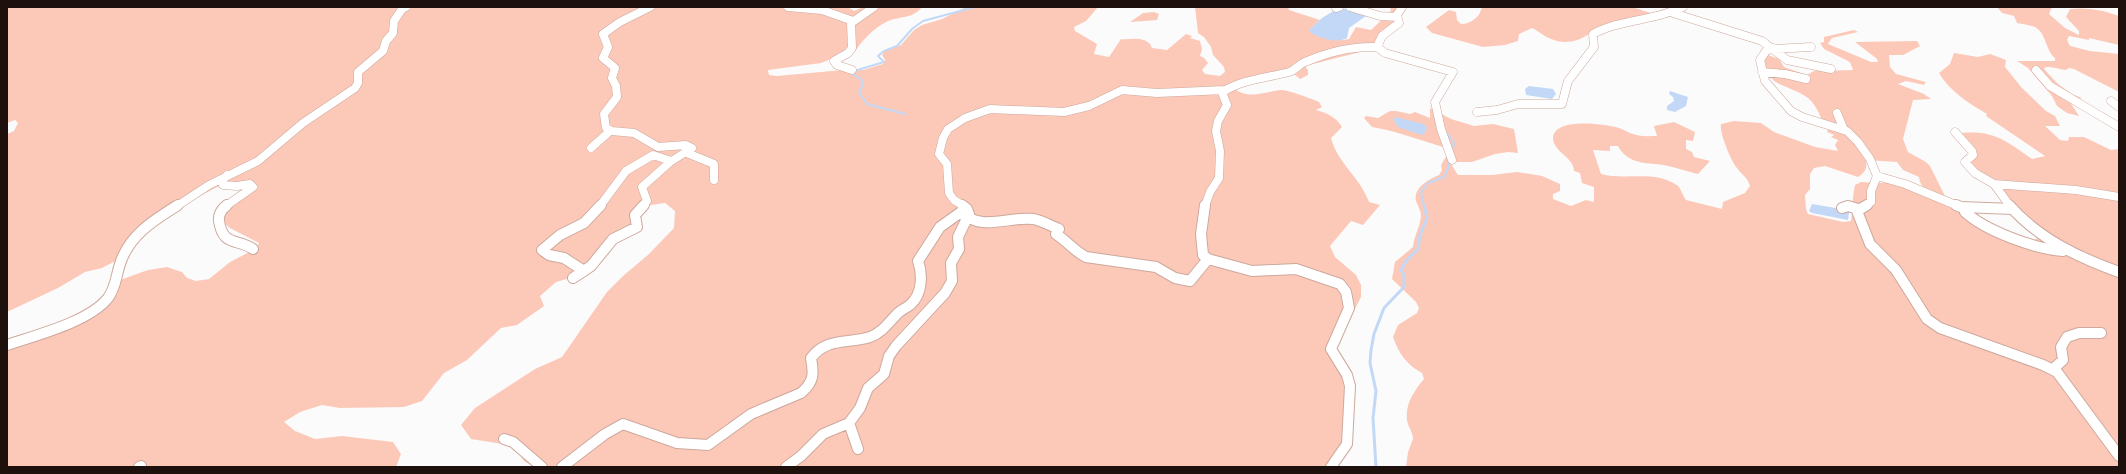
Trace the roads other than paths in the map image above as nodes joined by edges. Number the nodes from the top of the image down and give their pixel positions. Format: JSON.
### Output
{"nodes":[{"id":1,"x":650,"y":7,"type":"edge"},
{"id":2,"x":788,"y":7,"type":"edge"},
{"id":3,"x":874,"y":7,"type":"edge"},
{"id":4,"x":1350,"y":7,"type":"edge"},
{"id":5,"x":1402,"y":7,"type":"edge"},
{"id":6,"x":1683,"y":7,"type":"edge"},
{"id":7,"x":403,"y":8,"type":"edge"},
{"id":8,"x":1673,"y":12,"type":"junction"},
{"id":9,"x":1397,"y":17,"type":"junction"},
{"id":10,"x":853,"y":21,"type":"junction"},
{"id":11,"x":1376,"y":47,"type":"junction"},
{"id":12,"x":1811,"y":47,"type":"dead end"},
{"id":13,"x":1774,"y":48,"type":"junction"},
{"id":14,"x":1831,"y":69,"type":"dead end"},
{"id":15,"x":852,"y":70,"type":"dead end"},
{"id":16,"x":2036,"y":70,"type":"dead end"},
{"id":17,"x":1762,"y":72,"type":"junction"},
{"id":18,"x":1806,"y":80,"type":"dead end"},
{"id":19,"x":1225,"y":90,"type":"junction"},
{"id":20,"x":2112,"y":101,"type":"dead end"},
{"id":21,"x":2119,"y":107,"type":"edge"},
{"id":22,"x":1477,"y":112,"type":"dead end"},
{"id":23,"x":1837,"y":113,"type":"dead end"},
{"id":24,"x":2119,"y":127,"type":"edge"},
{"id":25,"x":1844,"y":130,"type":"junction"},
{"id":26,"x":610,"y":131,"type":"junction"},
{"id":27,"x":1954,"y":132,"type":"dead end"},
{"id":28,"x":591,"y":148,"type":"dead end"},
{"id":29,"x":687,"y":152,"type":"junction"},
{"id":30,"x":1452,"y":160,"type":"dead end"},
{"id":31,"x":671,"y":161,"type":"junction"},
{"id":32,"x":228,"y":175,"type":"junction"},
{"id":33,"x":1876,"y":176,"type":"junction"},
{"id":34,"x":714,"y":180,"type":"dead end"},
{"id":35,"x":1994,"y":184,"type":"junction"},
{"id":36,"x":2119,"y":198,"type":"edge"},
{"id":37,"x":1965,"y":207,"type":"junction"},
{"id":38,"x":1842,"y":208,"type":"dead end"},
{"id":39,"x":1858,"y":209,"type":"junction"},
{"id":40,"x":2013,"y":209,"type":"junction"},
{"id":41,"x":968,"y":218,"type":"junction"},
{"id":42,"x":253,"y":249,"type":"dead end"},
{"id":43,"x":2066,"y":251,"type":"junction"},
{"id":44,"x":1208,"y":260,"type":"junction"},
{"id":45,"x":584,"y":271,"type":"junction"},
{"id":46,"x":2119,"y":272,"type":"edge"},
{"id":47,"x":573,"y":278,"type":"dead end"},
{"id":48,"x":2101,"y":333,"type":"dead end"},
{"id":49,"x":7,"y":345,"type":"edge"},
{"id":50,"x":2054,"y":369,"type":"junction"},
{"id":51,"x":849,"y":423,"type":"junction"},
{"id":52,"x":504,"y":439,"type":"dead end"},
{"id":53,"x":858,"y":449,"type":"dead end"},
{"id":54,"x":2119,"y":456,"type":"edge"},
{"id":55,"x":542,"y":467,"type":"edge"},
{"id":56,"x":562,"y":467,"type":"edge"},
{"id":57,"x":786,"y":467,"type":"edge"},
{"id":58,"x":1331,"y":467,"type":"edge"}],
"edges":[{"from":1,"to":26,"type":"street"},
{"from":2,"to":10,"type":"street"},
{"from":3,"to":10,"type":"street"},
{"from":4,"to":9,"type":"street"},
{"from":5,"to":9,"type":"street"},
{"from":6,"to":8,"type":"street"},
{"from":7,"to":32,"type":"street"},
{"from":8,"to":13,"type":"street"},
{"from":8,"to":22,"type":"street"},
{"from":9,"to":11,"type":"street"},
{"from":10,"to":15,"type":"street"},
{"from":11,"to":19,"type":"street"},
{"from":11,"to":30,"type":"street"},
{"from":12,"to":13,"type":"street"},
{"from":13,"to":14,"type":"street"},
{"from":13,"to":17,"type":"street"},
{"from":16,"to":24,"type":"street"},
{"from":17,"to":18,"type":"street"},
{"from":17,"to":25,"type":"street"},
{"from":19,"to":41,"type":"street"},
{"from":19,"to":44,"type":"street"},
{"from":20,"to":21,"type":"street"},
{"from":23,"to":25,"type":"street"},
{"from":25,"to":33,"type":"street"},
{"from":26,"to":28,"type":"street"},
{"from":26,"to":29,"type":"street"},
{"from":27,"to":35,"type":"street"},
{"from":29,"to":31,"type":"street"},
{"from":29,"to":34,"type":"street"},
{"from":31,"to":45,"type":"street"},
{"from":31,"to":45,"type":"street"},
{"from":32,"to":42,"type":"street"},
{"from":32,"to":49,"type":"street"},
{"from":33,"to":37,"type":"street"},
{"from":33,"to":39,"type":"street"},
{"from":35,"to":36,"type":"street"},
{"from":35,"to":40,"type":"street"},
{"from":37,"to":40,"type":"street"},
{"from":37,"to":43,"type":"street"},
{"from":38,"to":39,"type":"street"},
{"from":39,"to":50,"type":"street"},
{"from":40,"to":43,"type":"street"},
{"from":41,"to":44,"type":"street"},
{"from":41,"to":51,"type":"street"},
{"from":41,"to":56,"type":"street"},
{"from":43,"to":46,"type":"street"},
{"from":44,"to":58,"type":"street"},
{"from":45,"to":47,"type":"street"},
{"from":48,"to":50,"type":"street"},
{"from":50,"to":54,"type":"street"},
{"from":51,"to":53,"type":"street"},
{"from":51,"to":57,"type":"street"},
{"from":52,"to":55,"type":"street"}]}
